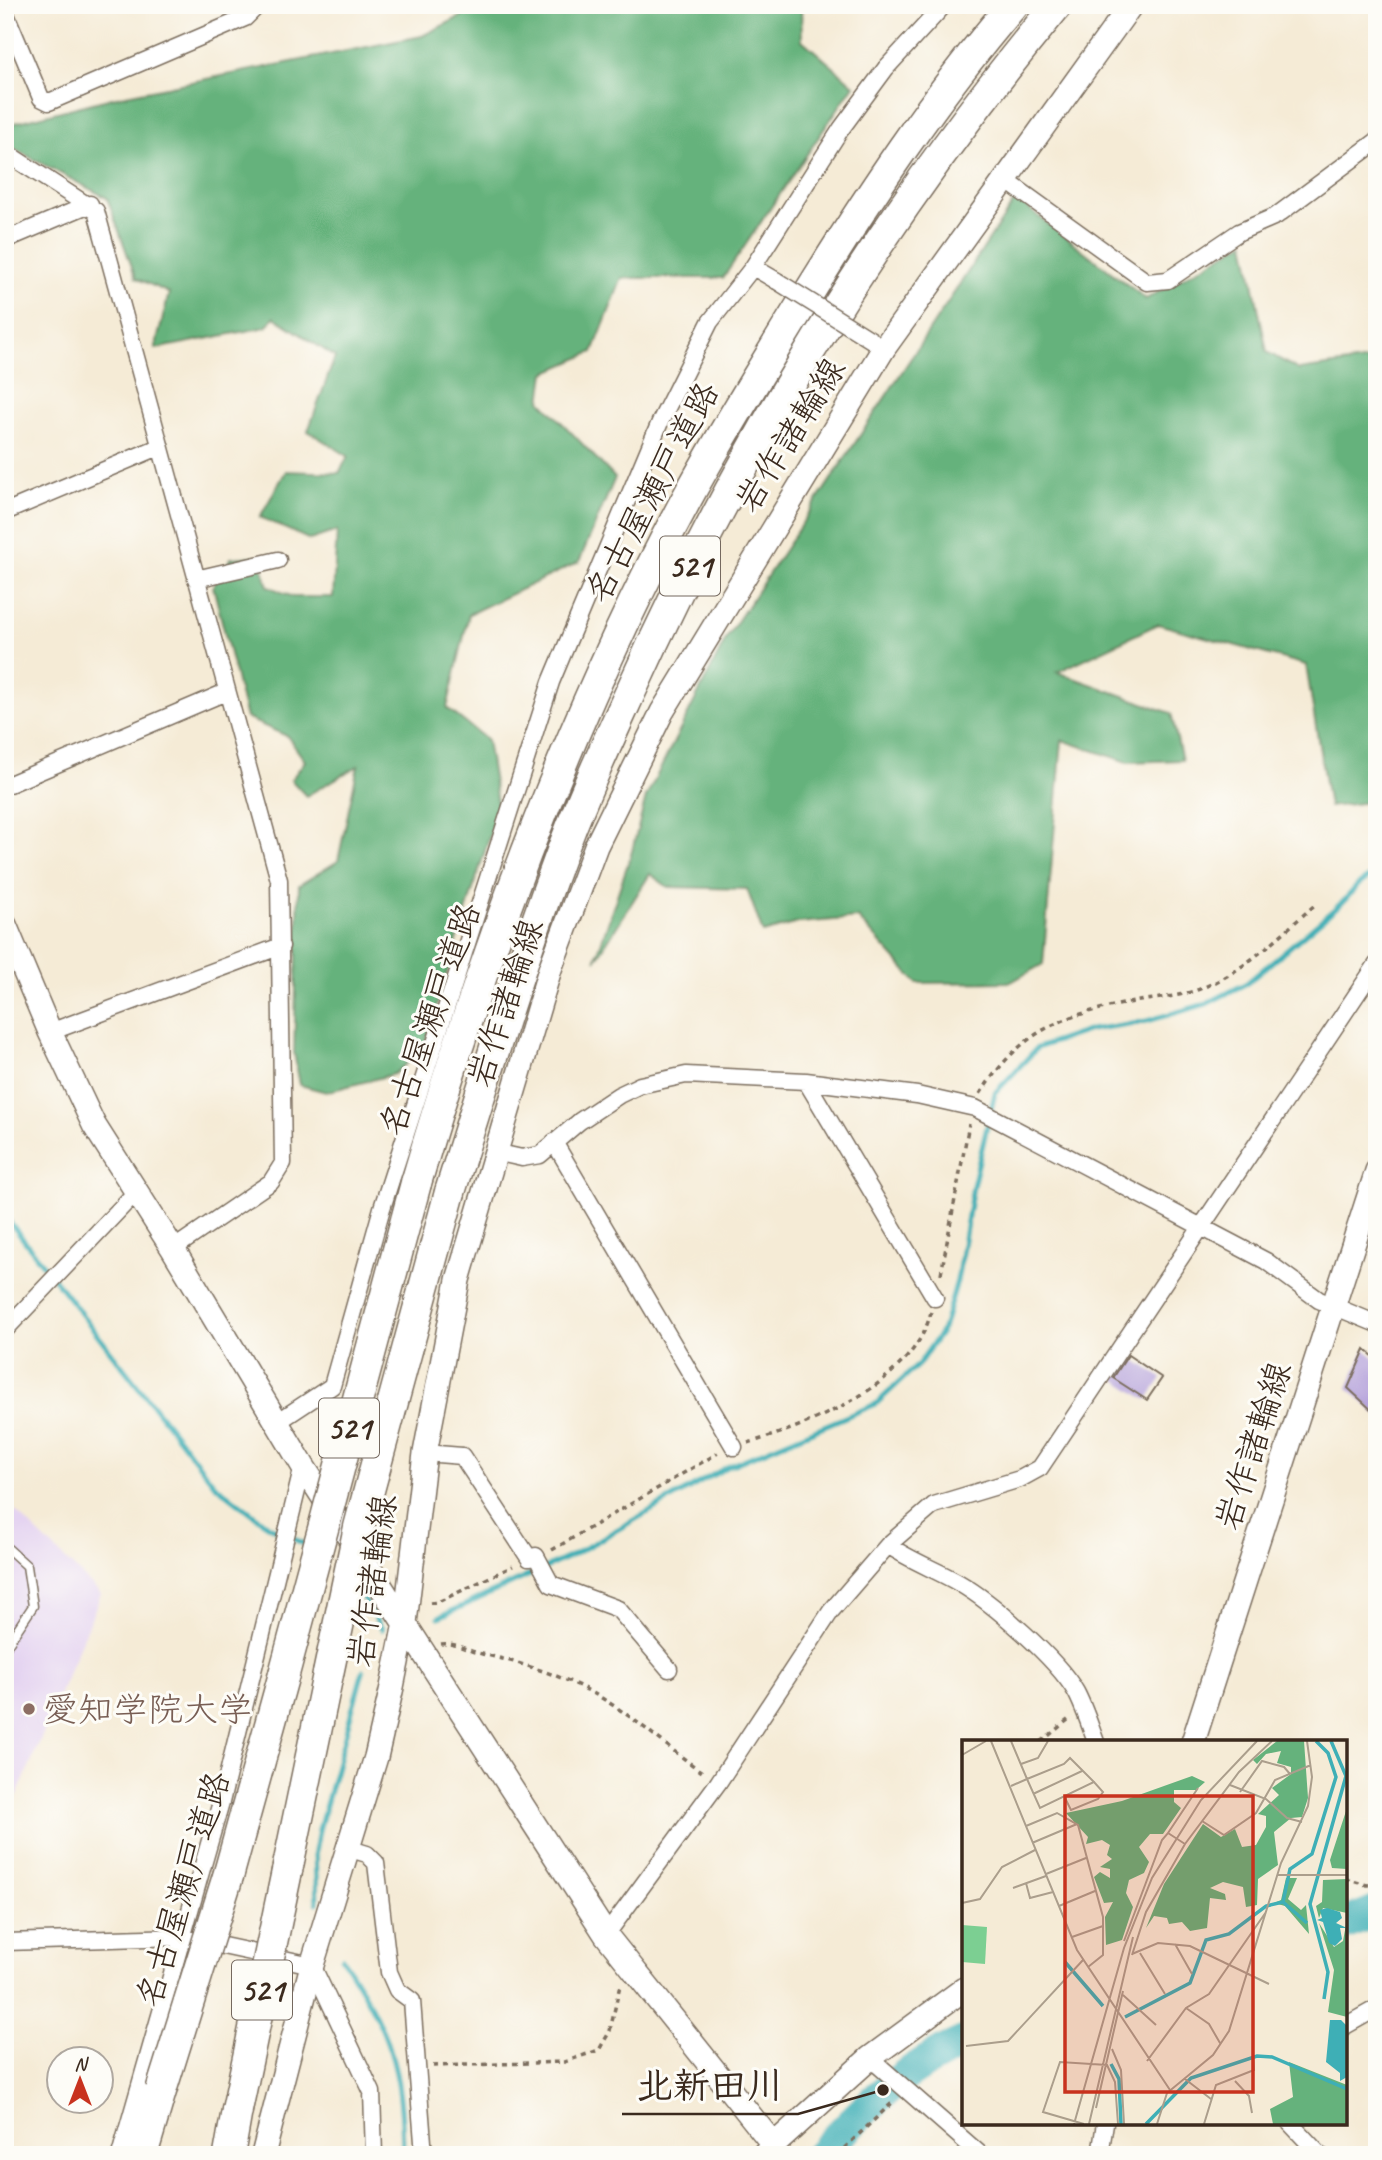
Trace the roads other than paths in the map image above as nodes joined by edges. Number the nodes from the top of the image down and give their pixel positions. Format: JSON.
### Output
{"nodes":[{"id":1,"x":15,"y":5,"type":"edge"},
{"id":2,"x":258,"y":5,"type":"edge"},
{"id":3,"x":944,"y":5,"type":"edge"},
{"id":4,"x":1013,"y":5,"type":"edge"},
{"id":5,"x":1057,"y":5,"type":"edge"},
{"id":6,"x":1131,"y":5,"type":"edge"},
{"id":7,"x":5,"y":11,"type":"edge"},
{"id":8,"x":1377,"y":141,"type":"edge"},
{"id":9,"x":5,"y":152,"type":"edge"},
{"id":10,"x":1004,"y":179,"type":"junction"},
{"id":11,"x":90,"y":204,"type":"junction"},
{"id":12,"x":5,"y":240,"type":"edge"},
{"id":13,"x":753,"y":267,"type":"junction"},
{"id":14,"x":878,"y":345,"type":"junction"},
{"id":15,"x":159,"y":447,"type":"junction"},
{"id":16,"x":5,"y":512,"type":"edge"},
{"id":17,"x":278,"y":560,"type":"dead end"},
{"id":18,"x":196,"y":579,"type":"junction"},
{"id":19,"x":226,"y":692,"type":"junction"},
{"id":20,"x":5,"y":786,"type":"edge"},
{"id":21,"x":5,"y":925,"type":"edge"},
{"id":22,"x":281,"y":946,"type":"junction"},
{"id":23,"x":1377,"y":964,"type":"edge"},
{"id":24,"x":50,"y":1032,"type":"junction"},
{"id":25,"x":806,"y":1081,"type":"junction"},
{"id":26,"x":554,"y":1142,"type":"junction"},
{"id":27,"x":495,"y":1152,"type":"junction"},
{"id":28,"x":1377,"y":1171,"type":"edge"},
{"id":29,"x":135,"y":1193,"type":"junction"},
{"id":30,"x":1200,"y":1228,"type":"junction"},
{"id":31,"x":173,"y":1248,"type":"junction"},
{"id":32,"x":935,"y":1298,"type":"road end"},
{"id":33,"x":1335,"y":1306,"type":"junction"},
{"id":34,"x":1377,"y":1324,"type":"edge"},
{"id":35,"x":5,"y":1330,"type":"edge"},
{"id":36,"x":276,"y":1423,"type":"junction"},
{"id":37,"x":734,"y":1447,"type":"road end"},
{"id":38,"x":425,"y":1452,"type":"junction"},
{"id":39,"x":303,"y":1466,"type":"junction"},
{"id":40,"x":888,"y":1545,"type":"junction"},
{"id":41,"x":5,"y":1546,"type":"edge"},
{"id":42,"x":405,"y":1623,"type":"junction"},
{"id":43,"x":5,"y":1648,"type":"edge"},
{"id":44,"x":669,"y":1669,"type":"dead end"},
{"id":45,"x":1095,"y":1740,"type":"edge"},
{"id":46,"x":1194,"y":1740,"type":"edge"},
{"id":47,"x":347,"y":1848,"type":"junction"},
{"id":48,"x":606,"y":1935,"type":"junction"},
{"id":49,"x":181,"y":1937,"type":"junction"},
{"id":50,"x":5,"y":1942,"type":"edge"},
{"id":51,"x":312,"y":1965,"type":"junction"},
{"id":52,"x":962,"y":1990,"type":"edge"},
{"id":53,"x":1377,"y":2008,"type":"edge"},
{"id":54,"x":1347,"y":2025,"type":"edge"},
{"id":55,"x":870,"y":2058,"type":"junction"},
{"id":56,"x":1105,"y":2125,"type":"edge"},
{"id":57,"x":1292,"y":2125,"type":"edge"},
{"id":58,"x":768,"y":2150,"type":"edge"},
{"id":59,"x":120,"y":2155,"type":"edge"},
{"id":60,"x":142,"y":2155,"type":"edge"},
{"id":61,"x":229,"y":2155,"type":"edge"},
{"id":62,"x":263,"y":2155,"type":"edge"},
{"id":63,"x":374,"y":2155,"type":"edge"},
{"id":64,"x":424,"y":2155,"type":"edge"},
{"id":65,"x":981,"y":2155,"type":"edge"},
{"id":66,"x":1100,"y":2155,"type":"edge"},
{"id":67,"x":1320,"y":2155,"type":"edge"}],
"edges":[{"from":1,"to":7,"type":"street"},
{"from":2,"to":7,"type":"street"},
{"from":3,"to":13,"type":"street"},
{"from":4,"to":60,"type":"highway","name":"名古屋瀬戸道路","number":"521","bridge":true},
{"from":5,"to":61,"type":"highway","name":"名古屋瀬戸道路","number":"521","bridge":true},
{"from":6,"to":10,"type":"main road","name":"岩作諸輪線"},
{"from":8,"to":10,"type":"street"},
{"from":9,"to":11,"type":"street"},
{"from":10,"to":14,"type":"main road","name":"岩作諸輪線"},
{"from":11,"to":12,"type":"street"},
{"from":11,"to":15,"type":"street"},
{"from":13,"to":14,"type":"street","bridge":true},
{"from":13,"to":36,"type":"street"},
{"from":14,"to":27,"type":"main road","name":"岩作諸輪線"},
{"from":15,"to":16,"type":"street"},
{"from":15,"to":18,"type":"street"},
{"from":17,"to":18,"type":"street"},
{"from":18,"to":19,"type":"street"},
{"from":19,"to":20,"type":"street"},
{"from":19,"to":22,"type":"street"},
{"from":21,"to":24,"type":"main road"},
{"from":22,"to":24,"type":"street"},
{"from":22,"to":31,"type":"street"},
{"from":23,"to":30,"type":"street"},
{"from":24,"to":29,"type":"main road"},
{"from":25,"to":26,"type":"street"},
{"from":25,"to":30,"type":"street"},
{"from":25,"to":32,"type":"street"},
{"from":26,"to":27,"type":"street"},
{"from":26,"to":37,"type":"street"},
{"from":27,"to":38,"type":"main road","name":"岩作諸輪線"},
{"from":28,"to":33,"type":"main road","name":"岩作諸輪線"},
{"from":29,"to":31,"type":"main road"},
{"from":29,"to":35,"type":"street"},
{"from":30,"to":33,"type":"street"},
{"from":30,"to":40,"type":"street"},
{"from":31,"to":36,"type":"main road"},
{"from":33,"to":34,"type":"street"},
{"from":33,"to":46,"type":"main road","name":"岩作諸輪線"},
{"from":36,"to":39,"type":"main road"},
{"from":38,"to":42,"type":"main road","name":"岩作諸輪線"},
{"from":38,"to":44,"type":"street"},
{"from":39,"to":42,"type":"main road"},
{"from":39,"to":49,"type":"street"},
{"from":40,"to":45,"type":"street"},
{"from":40,"to":48,"type":"street"},
{"from":41,"to":43,"type":"lane"},
{"from":42,"to":47,"type":"main road","name":"岩作諸輪線"},
{"from":42,"to":48,"type":"main road"},
{"from":47,"to":51,"type":"main road","name":"岩作諸輪線"},
{"from":47,"to":64,"type":"street"},
{"from":48,"to":58,"type":"main road"},
{"from":49,"to":50,"type":"street"},
{"from":49,"to":51,"type":"street"},
{"from":49,"to":59,"type":"street"},
{"from":51,"to":62,"type":"main road","name":"岩作諸輪線"},
{"from":51,"to":63,"type":"street"},
{"from":52,"to":55,"type":"main road"},
{"from":53,"to":54,"type":"street"},
{"from":55,"to":58,"type":"main road"},
{"from":55,"to":65,"type":"street"},
{"from":56,"to":66,"type":"street"},
{"from":57,"to":67,"type":"street"}]}
